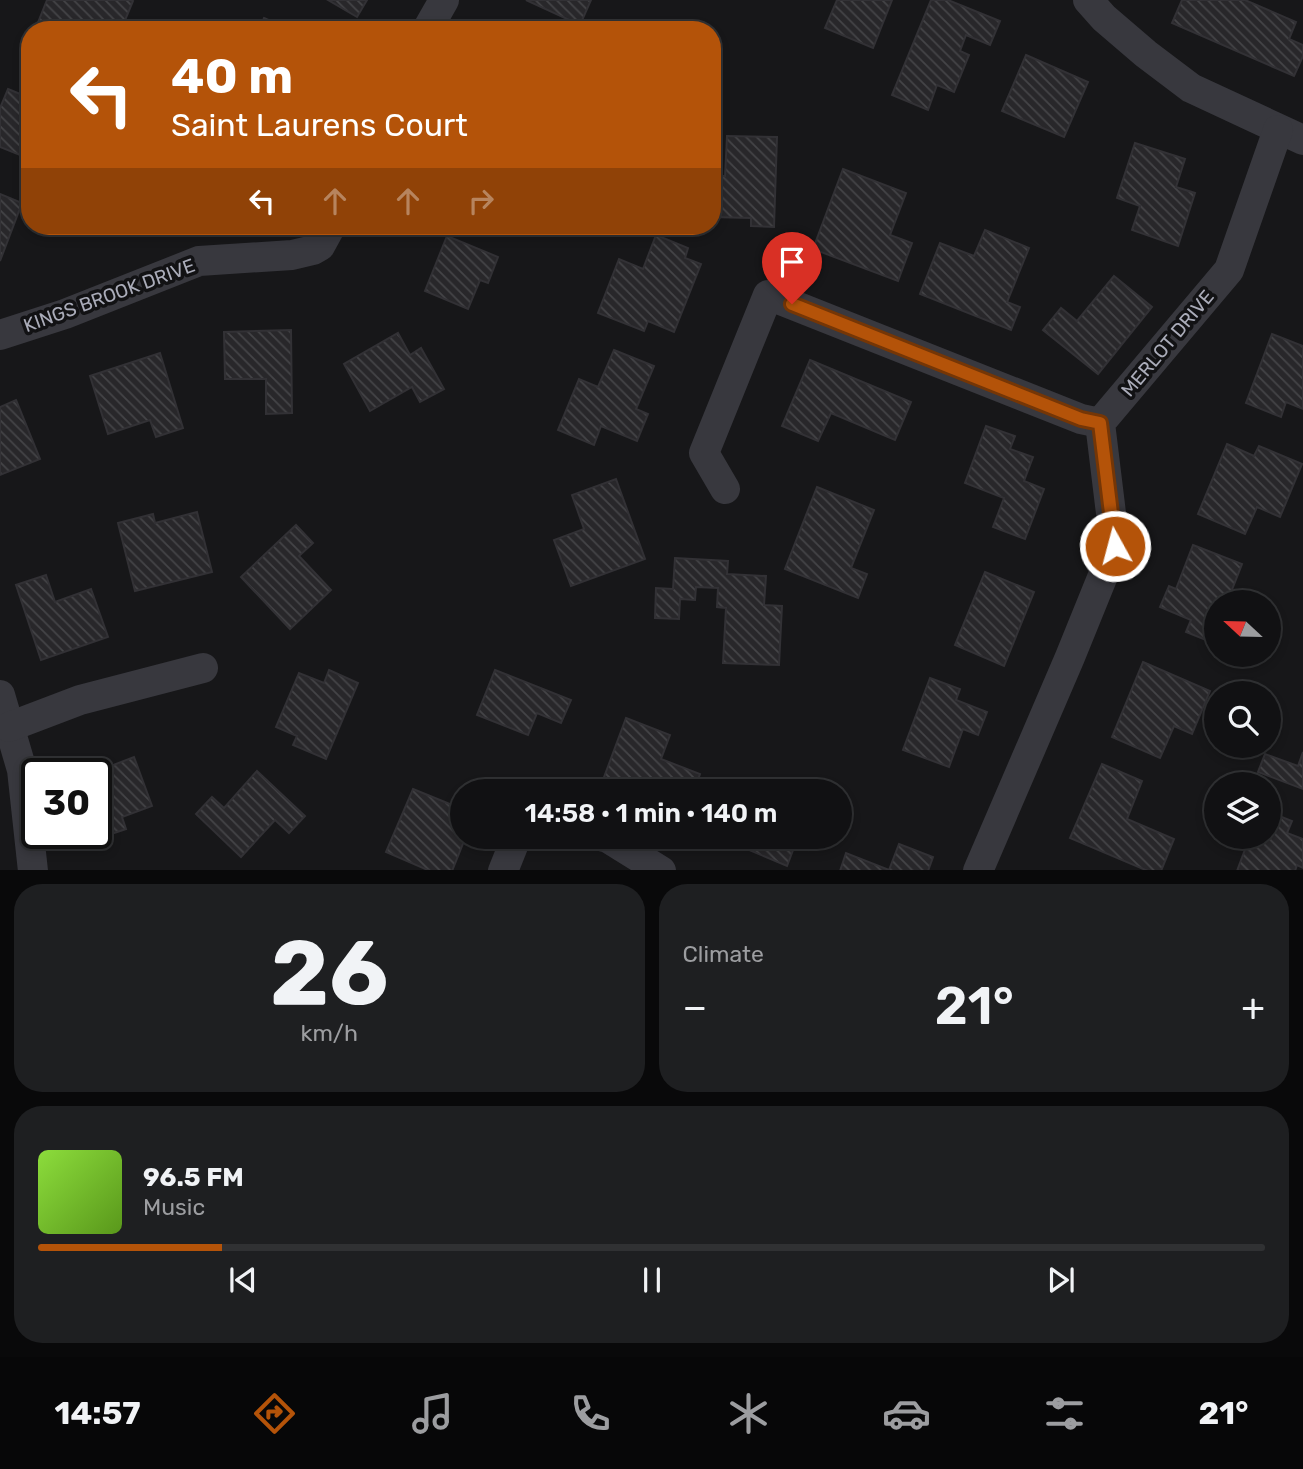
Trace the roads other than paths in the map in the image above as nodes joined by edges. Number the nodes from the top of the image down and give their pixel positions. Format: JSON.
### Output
{"nodes":[{"id":1,"x":444,"y":0,"type":"edge"},
{"id":2,"x":1088,"y":0,"type":"edge"},
{"id":3,"x":432,"y":21,"type":"edge"},
{"id":4,"x":1291,"y":135,"type":"edge"},
{"id":5,"x":326,"y":235,"type":"edge"},
{"id":6,"x":0,"y":335,"type":"edge"},
{"id":7,"x":1100,"y":423,"type":"junction"},
{"id":8,"x":725,"y":489,"type":"dead end"},
{"id":9,"x":203,"y":668,"type":"dead end"},
{"id":10,"x":0,"y":695,"type":"edge"},
{"id":11,"x":9,"y":727,"type":"junction"},
{"id":12,"x":512,"y":849,"type":"edge"},
{"id":13,"x":626,"y":849,"type":"edge"},
{"id":14,"x":33,"y":870,"type":"edge"},
{"id":15,"x":503,"y":870,"type":"edge"},
{"id":16,"x":661,"y":870,"type":"edge"},
{"id":17,"x":978,"y":870,"type":"edge"}],
"edges":[{"from":1,"to":3,"type":"street"},
{"from":2,"to":4,"type":"street"},
{"from":4,"to":7,"type":"street","name":"MERLOT DRIVE"},
{"from":5,"to":6,"type":"street","name":"KINGS BROOK DRIVE"},
{"from":7,"to":8,"type":"street"},
{"from":7,"to":17,"type":"street"},
{"from":9,"to":11,"type":"street"},
{"from":10,"to":11,"type":"street"},
{"from":11,"to":14,"type":"street"},
{"from":12,"to":15,"type":"street"},
{"from":13,"to":16,"type":"street"}]}
